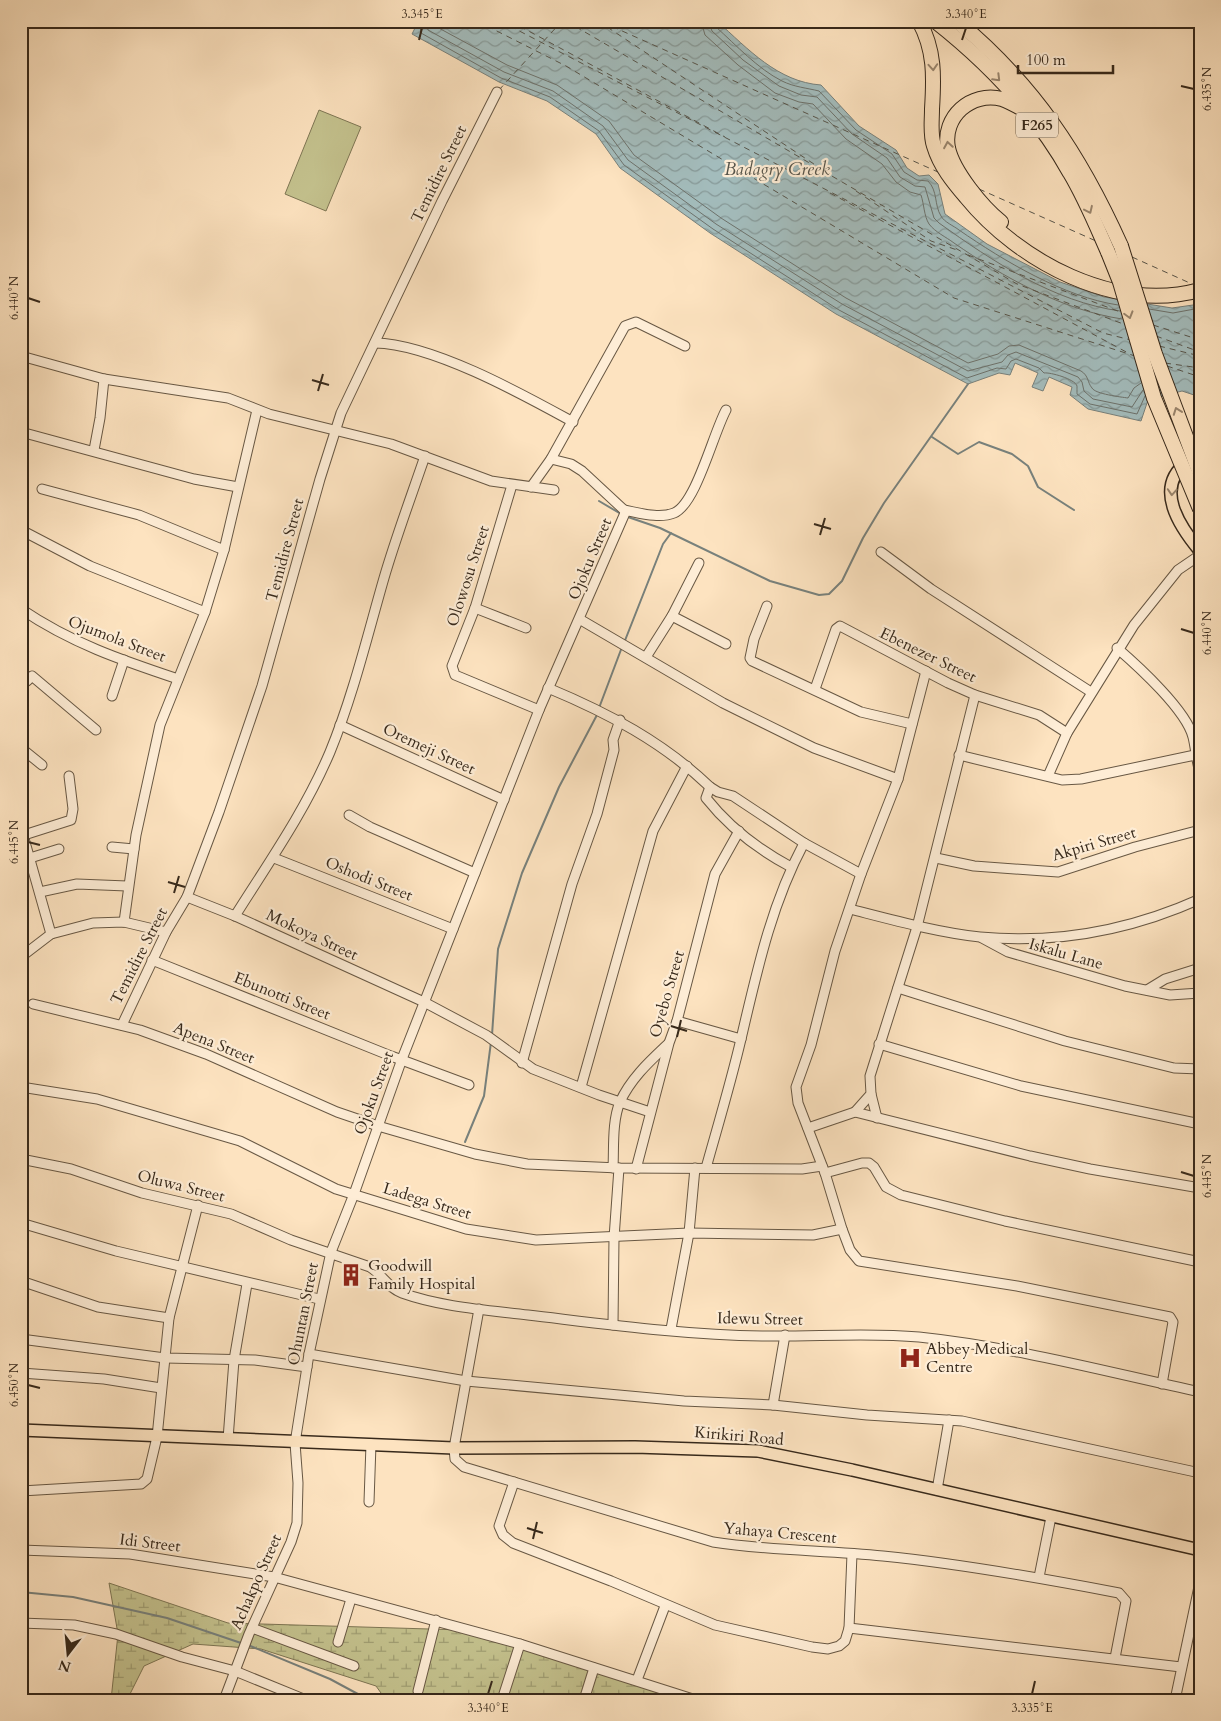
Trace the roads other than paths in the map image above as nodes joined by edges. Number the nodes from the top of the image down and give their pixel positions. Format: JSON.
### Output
{"nodes":[{"id":1,"x":919,"y":21,"type":"edge"},
{"id":2,"x":935,"y":21,"type":"edge"},
{"id":3,"x":957,"y":21,"type":"edge"},
{"id":4,"x":497,"y":92,"type":"dead end"},
{"id":5,"x":1026,"y":111,"type":"junction"},
{"id":6,"x":1200,"y":282,"type":"edge"},
{"id":7,"x":1200,"y":290,"type":"edge"},
{"id":8,"x":375,"y":343,"type":"junction"},
{"id":9,"x":685,"y":346,"type":"dead end"},
{"id":10,"x":21,"y":356,"type":"edge"},
{"id":11,"x":104,"y":379,"type":"junction"},
{"id":12,"x":257,"y":410,"type":"junction"},
{"id":13,"x":726,"y":410,"type":"dead end"},
{"id":14,"x":573,"y":422,"type":"junction"},
{"id":15,"x":336,"y":429,"type":"junction"},
{"id":16,"x":21,"y":432,"type":"edge"},
{"id":17,"x":94,"y":450,"type":"junction"},
{"id":18,"x":425,"y":456,"type":"junction"},
{"id":19,"x":1200,"y":457,"type":"edge"},
{"id":20,"x":551,"y":459,"type":"junction"},
{"id":21,"x":1200,"y":474,"type":"edge"},
{"id":22,"x":512,"y":484,"type":"junction"},
{"id":23,"x":238,"y":487,"type":"junction"},
{"id":24,"x":531,"y":487,"type":"junction"},
{"id":25,"x":42,"y":489,"type":"dead end"},
{"id":26,"x":554,"y":490,"type":"dead end"},
{"id":27,"x":1200,"y":509,"type":"edge"},
{"id":28,"x":624,"y":514,"type":"junction"},
{"id":29,"x":21,"y":530,"type":"edge"},
{"id":30,"x":224,"y":550,"type":"junction"},
{"id":31,"x":881,"y":552,"type":"dead end"},
{"id":32,"x":1200,"y":553,"type":"edge"},
{"id":33,"x":699,"y":563,"type":"dead end"},
{"id":34,"x":767,"y":606,"type":"dead end"},
{"id":35,"x":475,"y":608,"type":"junction"},
{"id":36,"x":21,"y":609,"type":"edge"},
{"id":37,"x":205,"y":612,"type":"junction"},
{"id":38,"x":672,"y":616,"type":"junction"},
{"id":39,"x":580,"y":620,"type":"junction"},
{"id":40,"x":526,"y":628,"type":"dead end"},
{"id":41,"x":726,"y":644,"type":"dead end"},
{"id":42,"x":1117,"y":648,"type":"junction"},
{"id":43,"x":646,"y":657,"type":"junction"},
{"id":44,"x":124,"y":660,"type":"junction"},
{"id":45,"x":926,"y":671,"type":"junction"},
{"id":46,"x":178,"y":679,"type":"junction"},
{"id":47,"x":23,"y":682,"type":"edge"},
{"id":48,"x":548,"y":688,"type":"junction"},
{"id":49,"x":814,"y":689,"type":"junction"},
{"id":50,"x":1091,"y":692,"type":"junction"},
{"id":51,"x":975,"y":695,"type":"junction"},
{"id":52,"x":112,"y":696,"type":"dead end"},
{"id":53,"x":539,"y":710,"type":"junction"},
{"id":54,"x":620,"y":720,"type":"junction"},
{"id":55,"x":912,"y":724,"type":"junction"},
{"id":56,"x":340,"y":725,"type":"junction"},
{"id":57,"x":96,"y":730,"type":"dead end"},
{"id":58,"x":1067,"y":733,"type":"junction"},
{"id":59,"x":1196,"y":733,"type":"edge"},
{"id":60,"x":21,"y":748,"type":"edge"},
{"id":61,"x":959,"y":755,"type":"junction"},
{"id":62,"x":1195,"y":755,"type":"junction"},
{"id":63,"x":42,"y":765,"type":"dead end"},
{"id":64,"x":687,"y":766,"type":"junction"},
{"id":65,"x":1200,"y":772,"type":"edge"},
{"id":66,"x":69,"y":776,"type":"dead end"},
{"id":67,"x":1048,"y":776,"type":"junction"},
{"id":68,"x":898,"y":779,"type":"junction"},
{"id":69,"x":710,"y":787,"type":"junction"},
{"id":70,"x":504,"y":800,"type":"junction"},
{"id":71,"x":349,"y":814,"type":"dead end"},
{"id":72,"x":1200,"y":830,"type":"edge"},
{"id":73,"x":738,"y":831,"type":"junction"},
{"id":74,"x":23,"y":832,"type":"edge"},
{"id":75,"x":804,"y":843,"type":"junction"},
{"id":76,"x":112,"y":847,"type":"dead end"},
{"id":77,"x":59,"y":849,"type":"dead end"},
{"id":78,"x":134,"y":849,"type":"junction"},
{"id":79,"x":30,"y":858,"type":"junction"},
{"id":80,"x":274,"y":858,"type":"junction"},
{"id":81,"x":936,"y":858,"type":"junction"},
{"id":82,"x":791,"y":867,"type":"junction"},
{"id":83,"x":474,"y":873,"type":"junction"},
{"id":84,"x":861,"y":874,"type":"junction"},
{"id":85,"x":127,"y":886,"type":"junction"},
{"id":86,"x":40,"y":892,"type":"junction"},
{"id":87,"x":186,"y":897,"type":"junction"},
{"id":88,"x":1200,"y":899,"type":"edge"},
{"id":89,"x":850,"y":909,"type":"junction"},
{"id":90,"x":236,"y":916,"type":"junction"},
{"id":91,"x":124,"y":922,"type":"junction"},
{"id":92,"x":917,"y":927,"type":"junction"},
{"id":93,"x":453,"y":929,"type":"junction"},
{"id":94,"x":166,"y":932,"type":"junction"},
{"id":95,"x":51,"y":934,"type":"junction"},
{"id":96,"x":981,"y":937,"type":"junction"},
{"id":97,"x":21,"y":957,"type":"edge"},
{"id":98,"x":152,"y":960,"type":"junction"},
{"id":99,"x":1200,"y":968,"type":"edge"},
{"id":100,"x":898,"y":988,"type":"junction"},
{"id":101,"x":1147,"y":990,"type":"junction"},
{"id":102,"x":1200,"y":993,"type":"edge"},
{"id":103,"x":424,"y":1002,"type":"junction"},
{"id":104,"x":33,"y":1004,"type":"dead end"},
{"id":105,"x":678,"y":1021,"type":"junction"},
{"id":106,"x":122,"y":1025,"type":"junction"},
{"id":107,"x":742,"y":1039,"type":"junction"},
{"id":108,"x":669,"y":1043,"type":"junction"},
{"id":109,"x":879,"y":1044,"type":"junction"},
{"id":110,"x":402,"y":1060,"type":"junction"},
{"id":111,"x":522,"y":1062,"type":"junction"},
{"id":112,"x":1200,"y":1069,"type":"edge"},
{"id":113,"x":470,"y":1085,"type":"dead end"},
{"id":114,"x":21,"y":1087,"type":"edge"},
{"id":115,"x":581,"y":1087,"type":"junction"},
{"id":116,"x":871,"y":1094,"type":"junction"},
{"id":117,"x":620,"y":1102,"type":"junction"},
{"id":118,"x":650,"y":1112,"type":"junction"},
{"id":119,"x":855,"y":1112,"type":"junction"},
{"id":120,"x":878,"y":1118,"type":"junction"},
{"id":121,"x":1200,"y":1124,"type":"edge"},
{"id":122,"x":378,"y":1126,"type":"junction"},
{"id":123,"x":808,"y":1128,"type":"junction"},
{"id":124,"x":21,"y":1159,"type":"edge"},
{"id":125,"x":616,"y":1168,"type":"junction"},
{"id":126,"x":695,"y":1168,"type":"junction"},
{"id":127,"x":706,"y":1168,"type":"junction"},
{"id":128,"x":636,"y":1169,"type":"junction"},
{"id":129,"x":823,"y":1169,"type":"junction"},
{"id":130,"x":1200,"y":1188,"type":"edge"},
{"id":131,"x":354,"y":1194,"type":"junction"},
{"id":132,"x":198,"y":1205,"type":"junction"},
{"id":133,"x":21,"y":1223,"type":"edge"},
{"id":134,"x":842,"y":1229,"type":"junction"},
{"id":135,"x":689,"y":1234,"type":"junction"},
{"id":136,"x":614,"y":1238,"type":"junction"},
{"id":137,"x":331,"y":1252,"type":"junction"},
{"id":138,"x":1200,"y":1262,"type":"edge"},
{"id":139,"x":181,"y":1266,"type":"junction"},
{"id":140,"x":21,"y":1282,"type":"edge"},
{"id":141,"x":247,"y":1284,"type":"junction"},
{"id":142,"x":319,"y":1299,"type":"junction"},
{"id":143,"x":479,"y":1309,"type":"junction"},
{"id":144,"x":169,"y":1318,"type":"junction"},
{"id":145,"x":613,"y":1325,"type":"junction"},
{"id":146,"x":671,"y":1330,"type":"junction"},
{"id":147,"x":785,"y":1335,"type":"junction"},
{"id":148,"x":21,"y":1340,"type":"edge"},
{"id":149,"x":309,"y":1354,"type":"junction"},
{"id":150,"x":165,"y":1358,"type":"junction"},
{"id":151,"x":234,"y":1360,"type":"junction"},
{"id":152,"x":307,"y":1367,"type":"junction"},
{"id":153,"x":21,"y":1373,"type":"edge"},
{"id":154,"x":466,"y":1381,"type":"junction"},
{"id":155,"x":1162,"y":1384,"type":"junction"},
{"id":156,"x":161,"y":1388,"type":"junction"},
{"id":157,"x":1200,"y":1392,"type":"edge"},
{"id":158,"x":773,"y":1406,"type":"junction"},
{"id":159,"x":949,"y":1420,"type":"junction"},
{"id":160,"x":21,"y":1430,"type":"edge"},
{"id":161,"x":157,"y":1437,"type":"junction"},
{"id":162,"x":228,"y":1439,"type":"junction"},
{"id":163,"x":295,"y":1443,"type":"junction"},
{"id":164,"x":371,"y":1444,"type":"junction"},
{"id":165,"x":454,"y":1448,"type":"junction"},
{"id":166,"x":1200,"y":1473,"type":"edge"},
{"id":167,"x":514,"y":1482,"type":"junction"},
{"id":168,"x":937,"y":1490,"type":"junction"},
{"id":169,"x":21,"y":1491,"type":"edge"},
{"id":170,"x":369,"y":1502,"type":"dead end"},
{"id":171,"x":1051,"y":1517,"type":"junction"},
{"id":172,"x":21,"y":1550,"type":"edge"},
{"id":173,"x":1200,"y":1550,"type":"edge"},
{"id":174,"x":852,"y":1554,"type":"junction"},
{"id":175,"x":274,"y":1577,"type":"junction"},
{"id":176,"x":1039,"y":1577,"type":"junction"},
{"id":177,"x":1200,"y":1582,"type":"edge"},
{"id":178,"x":350,"y":1599,"type":"junction"},
{"id":179,"x":666,"y":1606,"type":"junction"},
{"id":180,"x":436,"y":1620,"type":"junction"},
{"id":181,"x":21,"y":1622,"type":"edge"},
{"id":182,"x":1195,"y":1624,"type":"edge"},
{"id":183,"x":849,"y":1628,"type":"junction"},
{"id":184,"x":250,"y":1631,"type":"junction"},
{"id":185,"x":338,"y":1642,"type":"dead end"},
{"id":186,"x":520,"y":1644,"type":"junction"},
{"id":187,"x":1115,"y":1658,"type":"junction"},
{"id":188,"x":354,"y":1666,"type":"dead end"},
{"id":189,"x":237,"y":1667,"type":"junction"},
{"id":190,"x":1181,"y":1667,"type":"junction"},
{"id":191,"x":594,"y":1668,"type":"junction"},
{"id":192,"x":637,"y":1680,"type":"junction"},
{"id":193,"x":418,"y":1691,"type":"dead end"},
{"id":194,"x":1175,"y":1699,"type":"edge"},
{"id":195,"x":224,"y":1700,"type":"edge"},
{"id":196,"x":306,"y":1700,"type":"edge"},
{"id":197,"x":502,"y":1700,"type":"edge"},
{"id":198,"x":584,"y":1700,"type":"edge"},
{"id":199,"x":696,"y":1700,"type":"edge"},
{"id":200,"x":1187,"y":1700,"type":"edge"}],
"edges":[{"from":1,"to":7,"type":"highway","one_way":true},
{"from":2,"to":5,"type":"highway","number":"F265","one_way":true},
{"from":21,"to":3,"type":"highway","number":"F265","one_way":true,"bridge":true},
{"from":4,"to":8,"type":"street","name":"Temidire Street"},
{"from":6,"to":5,"type":"highway","one_way":true},
{"from":5,"to":27,"type":"highway","number":"F265","one_way":true,"bridge":true},
{"from":8,"to":14,"type":"street"},
{"from":8,"to":15,"type":"street","name":"Temidire Street"},
{"from":9,"to":14,"type":"street"},
{"from":10,"to":11,"type":"street"},
{"from":11,"to":12,"type":"street"},
{"from":11,"to":17,"type":"street"},
{"from":12,"to":15,"type":"street"},
{"from":12,"to":23,"type":"street"},
{"from":13,"to":28,"type":"street"},
{"from":14,"to":20,"type":"street"},
{"from":15,"to":18,"type":"street"},
{"from":15,"to":87,"type":"street","name":"Temidire Street"},
{"from":16,"to":17,"type":"street"},
{"from":17,"to":23,"type":"street"},
{"from":18,"to":22,"type":"street"},
{"from":18,"to":56,"type":"street"},
{"from":19,"to":32,"type":"main road","one_way":true},
{"from":20,"to":24,"type":"street"},
{"from":20,"to":28,"type":"street","name":"Ojoku Street"},
{"from":22,"to":24,"type":"street"},
{"from":22,"to":35,"type":"street","name":"Olowosu Street"},
{"from":23,"to":30,"type":"street"},
{"from":24,"to":26,"type":"street"},
{"from":25,"to":30,"type":"street"},
{"from":28,"to":39,"type":"street","name":"Ojoku Street"},
{"from":29,"to":37,"type":"street"},
{"from":30,"to":37,"type":"street"},
{"from":31,"to":50,"type":"street"},
{"from":32,"to":42,"type":"street"},
{"from":33,"to":38,"type":"street"},
{"from":34,"to":49,"type":"street"},
{"from":35,"to":40,"type":"street"},
{"from":35,"to":53,"type":"street","name":"Olowosu Street"},
{"from":36,"to":44,"type":"street","name":"Ojumola Street"},
{"from":37,"to":46,"type":"street"},
{"from":38,"to":41,"type":"street"},
{"from":38,"to":43,"type":"street"},
{"from":39,"to":43,"type":"street"},
{"from":39,"to":48,"type":"street","name":"Ojoku Street"},
{"from":42,"to":50,"type":"street"},
{"from":42,"to":59,"type":"street"},
{"from":43,"to":68,"type":"street"},
{"from":44,"to":46,"type":"street","name":"Ojumola Street"},
{"from":44,"to":52,"type":"street"},
{"from":45,"to":49,"type":"street","name":"Ebenezer Street"},
{"from":45,"to":51,"type":"street","name":"Ebenezer Street"},
{"from":45,"to":55,"type":"street"},
{"from":46,"to":78,"type":"street"},
{"from":47,"to":57,"type":"street"},
{"from":48,"to":53,"type":"street","name":"Ojoku Street"},
{"from":48,"to":54,"type":"street"},
{"from":49,"to":55,"type":"street"},
{"from":50,"to":58,"type":"street"},
{"from":51,"to":58,"type":"street","name":"Ebenezer Street"},
{"from":51,"to":61,"type":"street"},
{"from":53,"to":70,"type":"street","name":"Ojoku Street"},
{"from":54,"to":64,"type":"street"},
{"from":54,"to":111,"type":"street"},
{"from":55,"to":68,"type":"street"},
{"from":56,"to":70,"type":"street","name":"Oremeji Street"},
{"from":56,"to":80,"type":"street"},
{"from":58,"to":67,"type":"street"},
{"from":59,"to":62,"type":"street"},
{"from":60,"to":63,"type":"street"},
{"from":61,"to":67,"type":"street"},
{"from":61,"to":81,"type":"street"},
{"from":62,"to":65,"type":"street"},
{"from":62,"to":67,"type":"street"},
{"from":64,"to":69,"type":"street"},
{"from":64,"to":115,"type":"street"},
{"from":66,"to":74,"type":"street"},
{"from":68,"to":84,"type":"street"},
{"from":69,"to":73,"type":"street"},
{"from":69,"to":75,"type":"street"},
{"from":70,"to":83,"type":"street","name":"Ojoku Street"},
{"from":71,"to":83,"type":"street"},
{"from":72,"to":81,"type":"street","name":"Akpiri Street"},
{"from":73,"to":82,"type":"street"},
{"from":73,"to":105,"type":"street","name":"Oyebo Street"},
{"from":74,"to":79,"type":"street"},
{"from":75,"to":82,"type":"street"},
{"from":75,"to":84,"type":"street"},
{"from":76,"to":78,"type":"street"},
{"from":77,"to":79,"type":"street"},
{"from":78,"to":85,"type":"street"},
{"from":79,"to":86,"type":"street"},
{"from":80,"to":90,"type":"street"},
{"from":80,"to":93,"type":"street","name":"Oshodi Street"},
{"from":81,"to":92,"type":"street"},
{"from":82,"to":107,"type":"street"},
{"from":83,"to":93,"type":"street","name":"Ojoku Street"},
{"from":84,"to":89,"type":"street"},
{"from":85,"to":86,"type":"street"},
{"from":85,"to":91,"type":"street"},
{"from":86,"to":95,"type":"street"},
{"from":87,"to":90,"type":"street","name":"Mokoya Street"},
{"from":87,"to":94,"type":"street","name":"Temidire Street"},
{"from":88,"to":96,"type":"street"},
{"from":89,"to":92,"type":"street"},
{"from":89,"to":123,"type":"street"},
{"from":90,"to":103,"type":"street","name":"Mokoya Street"},
{"from":91,"to":94,"type":"street"},
{"from":91,"to":95,"type":"street"},
{"from":92,"to":96,"type":"street"},
{"from":92,"to":100,"type":"street"},
{"from":93,"to":103,"type":"street","name":"Ojoku Street"},
{"from":94,"to":98,"type":"street","name":"Temidire Street"},
{"from":95,"to":97,"type":"street"},
{"from":96,"to":101,"type":"street","name":"Iskalu Lane"},
{"from":98,"to":106,"type":"street","name":"Temidire Street"},
{"from":98,"to":110,"type":"street","name":"Ebunotti Street"},
{"from":99,"to":101,"type":"street"},
{"from":100,"to":109,"type":"street"},
{"from":100,"to":112,"type":"street"},
{"from":101,"to":102,"type":"street","name":"Iskalu Lane"},
{"from":103,"to":110,"type":"street","name":"Ojoku Street"},
{"from":103,"to":111,"type":"street","name":"Mokoya Street"},
{"from":104,"to":106,"type":"street","name":"Apena Street"},
{"from":105,"to":107,"type":"street"},
{"from":105,"to":108,"type":"street","name":"Oyebo Street"},
{"from":106,"to":122,"type":"street","name":"Apena Street"},
{"from":107,"to":127,"type":"street"},
{"from":108,"to":117,"type":"street"},
{"from":108,"to":118,"type":"street","name":"Oyebo Street"},
{"from":109,"to":116,"type":"street"},
{"from":109,"to":121,"type":"street"},
{"from":110,"to":113,"type":"street","name":"Ebunotti Street"},
{"from":110,"to":122,"type":"street","name":"Ojoku Street"},
{"from":111,"to":115,"type":"street","name":"Mokoya Street"},
{"from":114,"to":131,"type":"street","name":"Ladega Street"},
{"from":115,"to":117,"type":"street","name":"Mokoya Street"},
{"from":116,"to":119,"type":"street"},
{"from":116,"to":120,"type":"street"},
{"from":117,"to":118,"type":"street","name":"Mokoya Street"},
{"from":117,"to":125,"type":"street"},
{"from":118,"to":128,"type":"street","name":"Oyebo Street"},
{"from":119,"to":120,"type":"street"},
{"from":119,"to":123,"type":"street"},
{"from":120,"to":130,"type":"street"},
{"from":122,"to":125,"type":"street","name":"Apena Street"},
{"from":122,"to":131,"type":"street","name":"Ojoku Street"},
{"from":123,"to":129,"type":"street"},
{"from":124,"to":132,"type":"street","name":"Oluwa Street"},
{"from":125,"to":128,"type":"street","name":"Apena Street"},
{"from":125,"to":136,"type":"street"},
{"from":126,"to":127,"type":"street","name":"Apena Street"},
{"from":126,"to":128,"type":"street","name":"Apena Street"},
{"from":126,"to":135,"type":"street"},
{"from":127,"to":129,"type":"street","name":"Apena Street"},
{"from":129,"to":134,"type":"street"},
{"from":129,"to":138,"type":"street","name":"Apena Street"},
{"from":131,"to":136,"type":"street","name":"Ladega Street"},
{"from":131,"to":137,"type":"street","name":"Ohuntan Street"},
{"from":132,"to":137,"type":"street","name":"Oluwa Street"},
{"from":132,"to":139,"type":"street"},
{"from":133,"to":139,"type":"street"},
{"from":134,"to":135,"type":"street","name":"Ladega Street"},
{"from":134,"to":155,"type":"street"},
{"from":135,"to":136,"type":"street","name":"Ladega Street"},
{"from":135,"to":146,"type":"street"},
{"from":136,"to":145,"type":"street"},
{"from":137,"to":142,"type":"street","name":"Ohuntan Street"},
{"from":137,"to":143,"type":"street","name":"Idewu Street"},
{"from":139,"to":141,"type":"street"},
{"from":139,"to":144,"type":"street"},
{"from":140,"to":144,"type":"street"},
{"from":141,"to":142,"type":"street"},
{"from":141,"to":151,"type":"street"},
{"from":142,"to":149,"type":"street","name":"Ohuntan Street"},
{"from":143,"to":145,"type":"street","name":"Idewu Street"},
{"from":143,"to":154,"type":"street"},
{"from":144,"to":150,"type":"street"},
{"from":145,"to":146,"type":"street","name":"Idewu Street"},
{"from":146,"to":147,"type":"street","name":"Idewu Street"},
{"from":147,"to":155,"type":"street","name":"Idewu Street"},
{"from":147,"to":158,"type":"street"},
{"from":148,"to":150,"type":"street"},
{"from":149,"to":152,"type":"street","name":"Ohuntan Street"},
{"from":149,"to":154,"type":"street"},
{"from":150,"to":151,"type":"street"},
{"from":150,"to":156,"type":"street"},
{"from":151,"to":152,"type":"street"},
{"from":151,"to":162,"type":"street"},
{"from":152,"to":163,"type":"street","name":"Ohuntan Street"},
{"from":153,"to":156,"type":"street"},
{"from":154,"to":158,"type":"street"},
{"from":154,"to":165,"type":"street"},
{"from":155,"to":157,"type":"street","name":"Idewu Street"},
{"from":156,"to":161,"type":"street"},
{"from":158,"to":159,"type":"street"},
{"from":159,"to":166,"type":"street"},
{"from":159,"to":168,"type":"street"},
{"from":160,"to":161,"type":"main road","name":"Kirikiri Road"},
{"from":161,"to":162,"type":"main road","name":"Kirikiri Road"},
{"from":161,"to":169,"type":"street"},
{"from":162,"to":163,"type":"main road","name":"Kirikiri Road"},
{"from":163,"to":164,"type":"main road","name":"Kirikiri Road"},
{"from":163,"to":175,"type":"street","name":"Achakpo Street"},
{"from":164,"to":165,"type":"main road","name":"Kirikiri Road"},
{"from":164,"to":170,"type":"street"},
{"from":165,"to":167,"type":"street","name":"Yahaya Crescent"},
{"from":165,"to":168,"type":"main road","name":"Kirikiri Road"},
{"from":167,"to":174,"type":"street","name":"Yahaya Crescent"},
{"from":167,"to":179,"type":"street"},
{"from":168,"to":171,"type":"main road","name":"Kirikiri Road"},
{"from":171,"to":173,"type":"main road","name":"Kirikiri Road"},
{"from":171,"to":176,"type":"street"},
{"from":172,"to":175,"type":"street","name":"Idi Street"},
{"from":174,"to":176,"type":"street","name":"Yahaya Crescent"},
{"from":174,"to":183,"type":"street"},
{"from":175,"to":178,"type":"street","name":"Idi Street"},
{"from":175,"to":184,"type":"street","name":"Achakpo Street"},
{"from":176,"to":187,"type":"street","name":"Yahaya Crescent"},
{"from":177,"to":182,"type":"street"},
{"from":178,"to":180,"type":"street","name":"Idi Street"},
{"from":178,"to":185,"type":"street"},
{"from":179,"to":183,"type":"street"},
{"from":179,"to":192,"type":"street"},
{"from":180,"to":186,"type":"street","name":"Idi Street"},
{"from":180,"to":193,"type":"street"},
{"from":181,"to":189,"type":"street"},
{"from":182,"to":190,"type":"street"},
{"from":183,"to":187,"type":"street"},
{"from":184,"to":188,"type":"street"},
{"from":184,"to":189,"type":"street","name":"Achakpo Street"},
{"from":186,"to":191,"type":"street","name":"Idi Street"},
{"from":186,"to":197,"type":"street"},
{"from":187,"to":190,"type":"street"},
{"from":189,"to":195,"type":"street","name":"Achakpo Street"},
{"from":189,"to":196,"type":"street"},
{"from":190,"to":194,"type":"street"},
{"from":191,"to":192,"type":"street","name":"Idi Street"},
{"from":191,"to":198,"type":"street"},
{"from":192,"to":199,"type":"street","name":"Idi Street"},
{"from":194,"to":200,"type":"street"}]}
